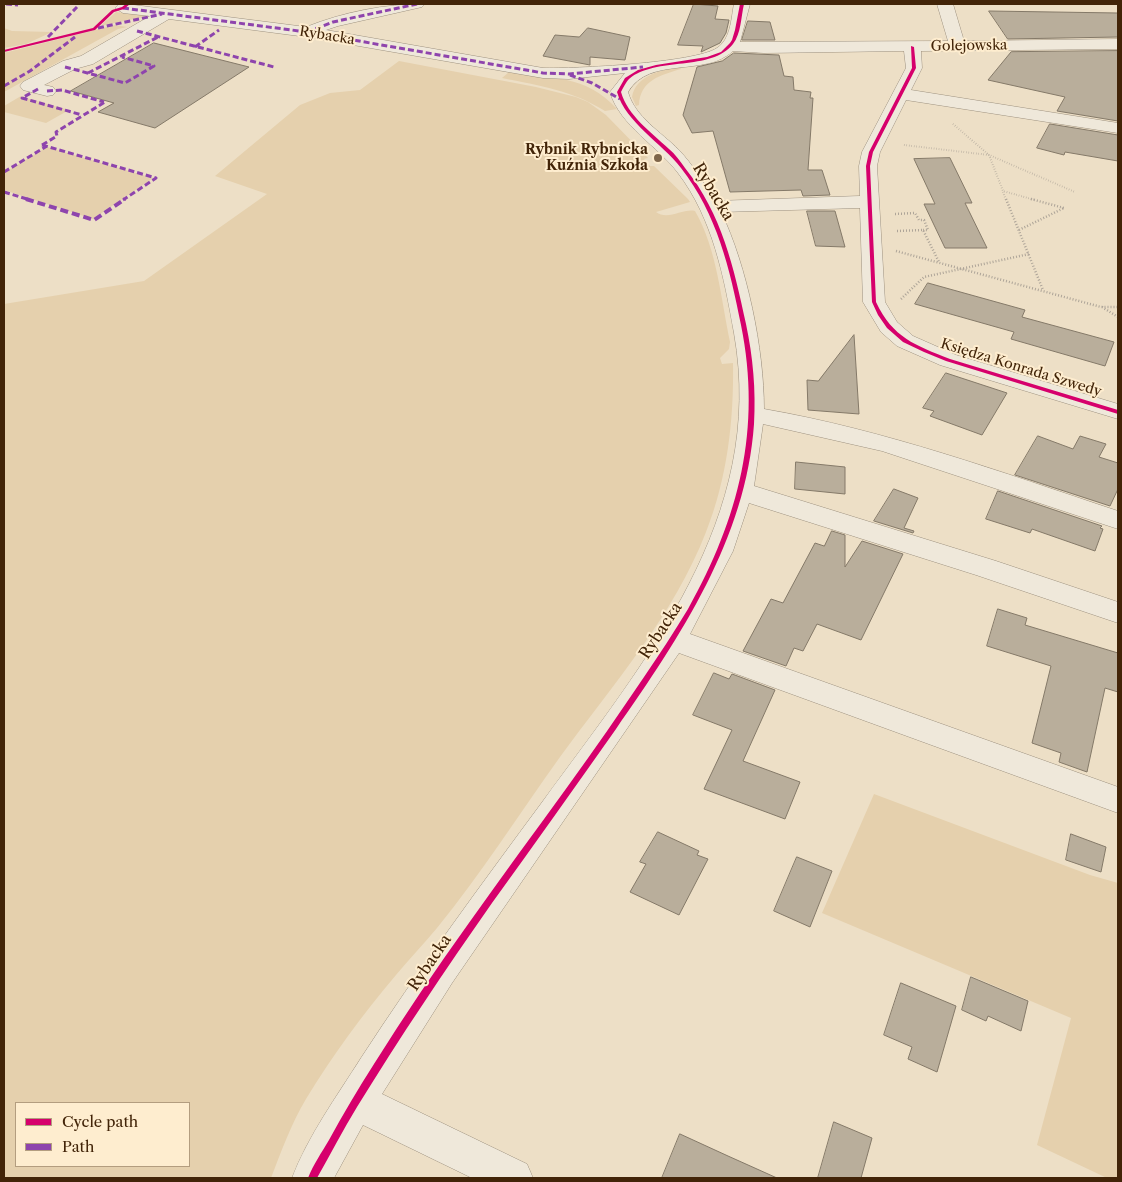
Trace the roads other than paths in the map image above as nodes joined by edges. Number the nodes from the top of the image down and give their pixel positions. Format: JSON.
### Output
{"nodes":[{"id":1,"x":128,"y":4,"type":"edge"},
{"id":2,"x":417,"y":4,"type":"edge"},
{"id":3,"x":742,"y":4,"type":"edge"},
{"id":4,"x":945,"y":4,"type":"edge"},
{"id":5,"x":167,"y":13,"type":"junction"},
{"id":6,"x":307,"y":32,"type":"junction"},
{"id":7,"x":1118,"y":44,"type":"edge"},
{"id":8,"x":730,"y":46,"type":"junction"},
{"id":9,"x":957,"y":46,"type":"junction"},
{"id":10,"x":912,"y":47,"type":"junction"},
{"id":11,"x":88,"y":60,"type":"junction"},
{"id":12,"x":104,"y":64,"type":"dead end"},
{"id":13,"x":655,"y":66,"type":"junction"},
{"id":14,"x":566,"y":74,"type":"junction"},
{"id":15,"x":48,"y":92,"type":"dead end"},
{"id":16,"x":901,"y":94,"type":"junction"},
{"id":17,"x":620,"y":99,"type":"junction"},
{"id":18,"x":1118,"y":128,"type":"edge"},
{"id":19,"x":709,"y":207,"type":"junction"},
{"id":20,"x":877,"y":208,"type":"junction"},
{"id":21,"x":1118,"y":412,"type":"edge"},
{"id":22,"x":751,"y":414,"type":"junction"},
{"id":23,"x":740,"y":491,"type":"junction"},
{"id":24,"x":1118,"y":520,"type":"edge"},
{"id":25,"x":1118,"y":613,"type":"edge"},
{"id":26,"x":673,"y":639,"type":"junction"},
{"id":27,"x":1118,"y":800,"type":"edge"},
{"id":28,"x":356,"y":1102,"type":"junction"},
{"id":29,"x":312,"y":1178,"type":"edge"},
{"id":30,"x":513,"y":1178,"type":"edge"}],
"edges":[{"from":1,"to":5,"type":"street","name":"Rybacka"},
{"from":2,"to":6,"type":"street"},
{"from":3,"to":8,"type":"street"},
{"from":4,"to":9,"type":"street"},
{"from":5,"to":6,"type":"street","name":"Rybacka"},
{"from":5,"to":11,"type":"street"},
{"from":6,"to":14,"type":"street","name":"Rybacka"},
{"from":7,"to":9,"type":"street","name":"Golejowska"},
{"from":8,"to":10,"type":"street","name":"Golejowska"},
{"from":8,"to":13,"type":"street"},
{"from":9,"to":10,"type":"street","name":"Golejowska"},
{"from":10,"to":16,"type":"street","name":"Księdza Konrada Szwedy"},
{"from":11,"to":12,"type":"street"},
{"from":11,"to":15,"type":"street"},
{"from":13,"to":14,"type":"street","name":"Rybacka"},
{"from":13,"to":17,"type":"street"},
{"from":14,"to":17,"type":"street","name":"Rybacka"},
{"from":16,"to":18,"type":"street"},
{"from":16,"to":20,"type":"street","name":"Księdza Konrada Szwedy"},
{"from":17,"to":19,"type":"street","name":"Rybacka"},
{"from":19,"to":20,"type":"street"},
{"from":19,"to":22,"type":"street","name":"Rybacka"},
{"from":20,"to":21,"type":"street","name":"Księdza Konrada Szwedy"},
{"from":22,"to":23,"type":"street","name":"Rybacka"},
{"from":22,"to":24,"type":"street"},
{"from":23,"to":25,"type":"street"},
{"from":23,"to":26,"type":"street","name":"Rybacka"},
{"from":26,"to":27,"type":"street"},
{"from":26,"to":28,"type":"street","name":"Rybacka"},
{"from":28,"to":29,"type":"street","name":"Rybacka"},
{"from":28,"to":30,"type":"street"}]}
